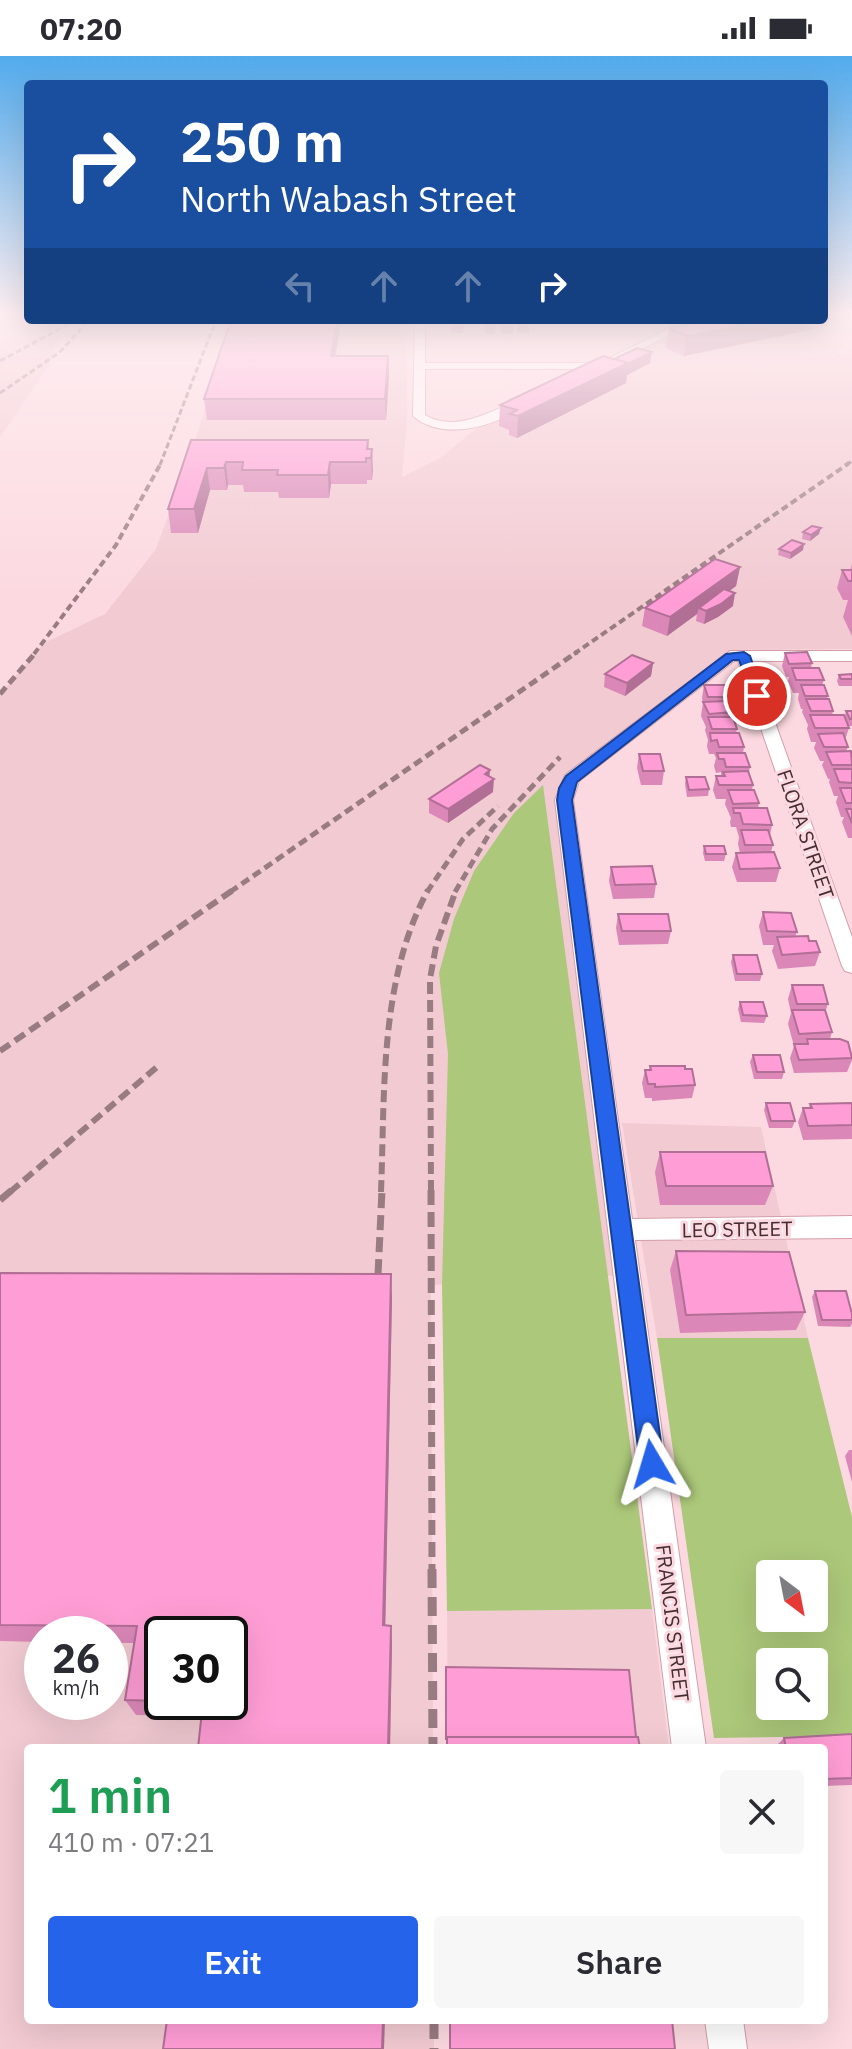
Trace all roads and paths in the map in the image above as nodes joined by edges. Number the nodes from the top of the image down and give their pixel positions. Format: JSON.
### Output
{"nodes":[{"id":1,"x":419,"y":408,"type":"edge"},
{"id":2,"x":512,"y":408,"type":"edge"},
{"id":3,"x":744,"y":656,"type":"junction"},
{"id":4,"x":852,"y":656,"type":"edge"},
{"id":5,"x":852,"y":966,"type":"edge"},
{"id":6,"x":852,"y":1227,"type":"edge"},
{"id":7,"x":621,"y":1230,"type":"junction"},
{"id":8,"x":688,"y":1744,"type":"edge"},
{"id":9,"x":725,"y":2024,"type":"edge"},
{"id":10,"x":728,"y":2049,"type":"edge"}],
"edges":[{"from":1,"to":2,"type":"street"},
{"from":3,"to":4,"type":"street"},
{"from":3,"to":5,"type":"street","name":"FLORA STREET"},
{"from":3,"to":7,"type":"street","name":"FRANCIS STREET"},
{"from":6,"to":7,"type":"street","name":"LEO STREET"},
{"from":7,"to":8,"type":"street","name":"FRANCIS STREET"},
{"from":9,"to":10,"type":"street"}]}
